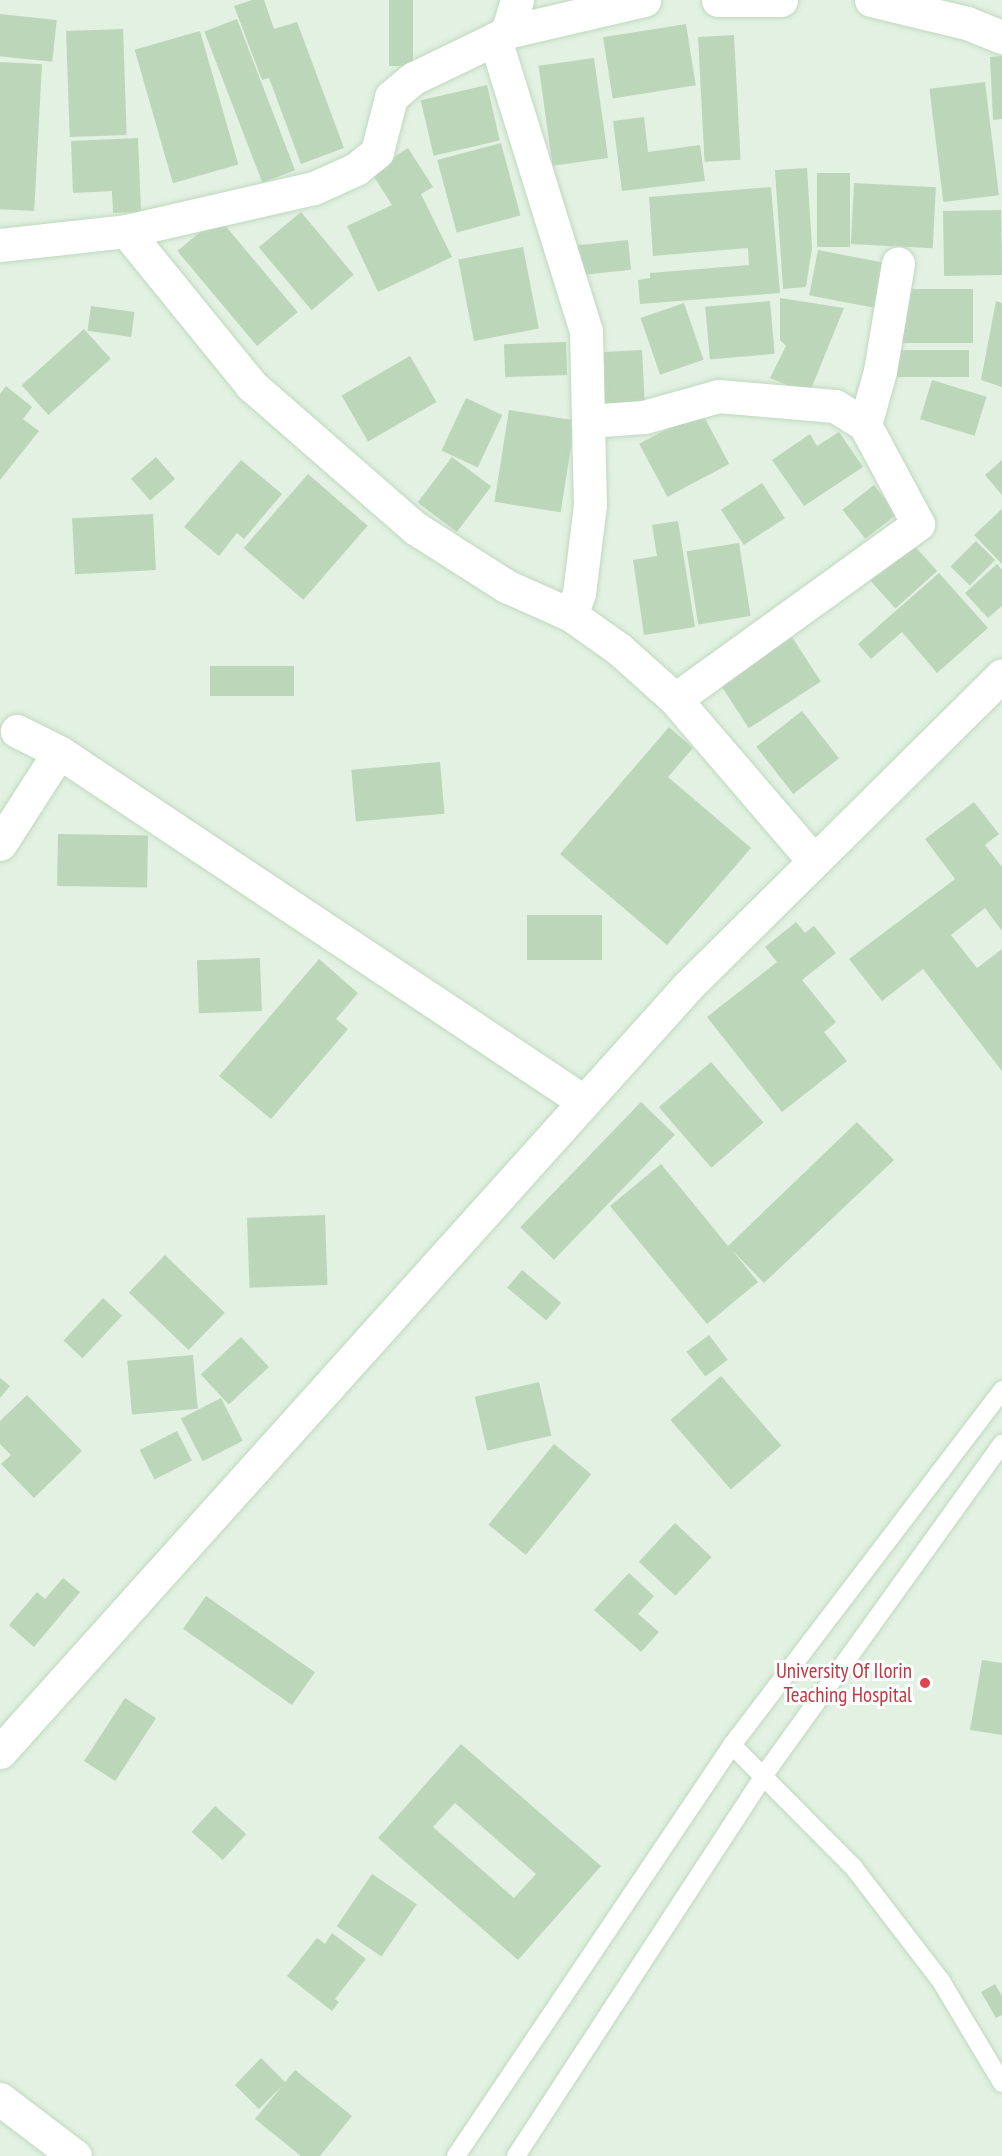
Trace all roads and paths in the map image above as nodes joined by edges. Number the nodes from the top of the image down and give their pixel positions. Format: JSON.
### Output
{"nodes":[{"id":1,"x":518,"y":0,"type":"edge"},
{"id":2,"x":644,"y":0,"type":"edge"},
{"id":3,"x":718,"y":0,"type":"edge"},
{"id":4,"x":781,"y":0,"type":"edge"},
{"id":5,"x":871,"y":0,"type":"edge"},
{"id":6,"x":501,"y":35,"type":"junction"},
{"id":7,"x":1002,"y":37,"type":"edge"},
{"id":8,"x":126,"y":231,"type":"junction"},
{"id":9,"x":0,"y":245,"type":"edge"},
{"id":10,"x":898,"y":264,"type":"dead end"},
{"id":11,"x":588,"y":421,"type":"junction"},
{"id":12,"x":865,"y":425,"type":"junction"},
{"id":13,"x":571,"y":615,"type":"junction"},
{"id":14,"x":1002,"y":675,"type":"edge"},
{"id":15,"x":675,"y":699,"type":"junction"},
{"id":16,"x":16,"y":731,"type":"dead end"},
{"id":17,"x":59,"y":752,"type":"junction"},
{"id":18,"x":0,"y":844,"type":"edge"},
{"id":19,"x":814,"y":861,"type":"junction"},
{"id":20,"x":583,"y":1101,"type":"junction"},
{"id":21,"x":1002,"y":1390,"type":"edge"},
{"id":22,"x":1002,"y":1444,"type":"edge"},
{"id":23,"x":732,"y":1745,"type":"junction"},
{"id":24,"x":0,"y":1752,"type":"edge"},
{"id":25,"x":764,"y":1775,"type":"junction"},
{"id":26,"x":1002,"y":2083,"type":"edge"},
{"id":27,"x":0,"y":2099,"type":"edge"},
{"id":28,"x":75,"y":2156,"type":"edge"},
{"id":29,"x":456,"y":2156,"type":"edge"},
{"id":30,"x":516,"y":2156,"type":"edge"}],
"edges":[{"from":1,"to":6,"type":"street"},
{"from":2,"to":6,"type":"street"},
{"from":3,"to":4,"type":"street"},
{"from":5,"to":7,"type":"street"},
{"from":6,"to":8,"type":"street"},
{"from":6,"to":11,"type":"street"},
{"from":8,"to":9,"type":"street"},
{"from":8,"to":13,"type":"street"},
{"from":10,"to":12,"type":"street"},
{"from":11,"to":12,"type":"street"},
{"from":11,"to":13,"type":"street"},
{"from":12,"to":15,"type":"street"},
{"from":13,"to":15,"type":"street"},
{"from":14,"to":19,"type":"street"},
{"from":15,"to":19,"type":"street"},
{"from":16,"to":17,"type":"street"},
{"from":17,"to":18,"type":"street"},
{"from":17,"to":20,"type":"street"},
{"from":19,"to":20,"type":"street"},
{"from":20,"to":24,"type":"street"},
{"from":21,"to":23,"type":"lane"},
{"from":22,"to":25,"type":"lane"},
{"from":23,"to":25,"type":"lane"},
{"from":23,"to":29,"type":"lane"},
{"from":25,"to":26,"type":"lane"},
{"from":25,"to":30,"type":"lane"},
{"from":27,"to":28,"type":"street"}]}
